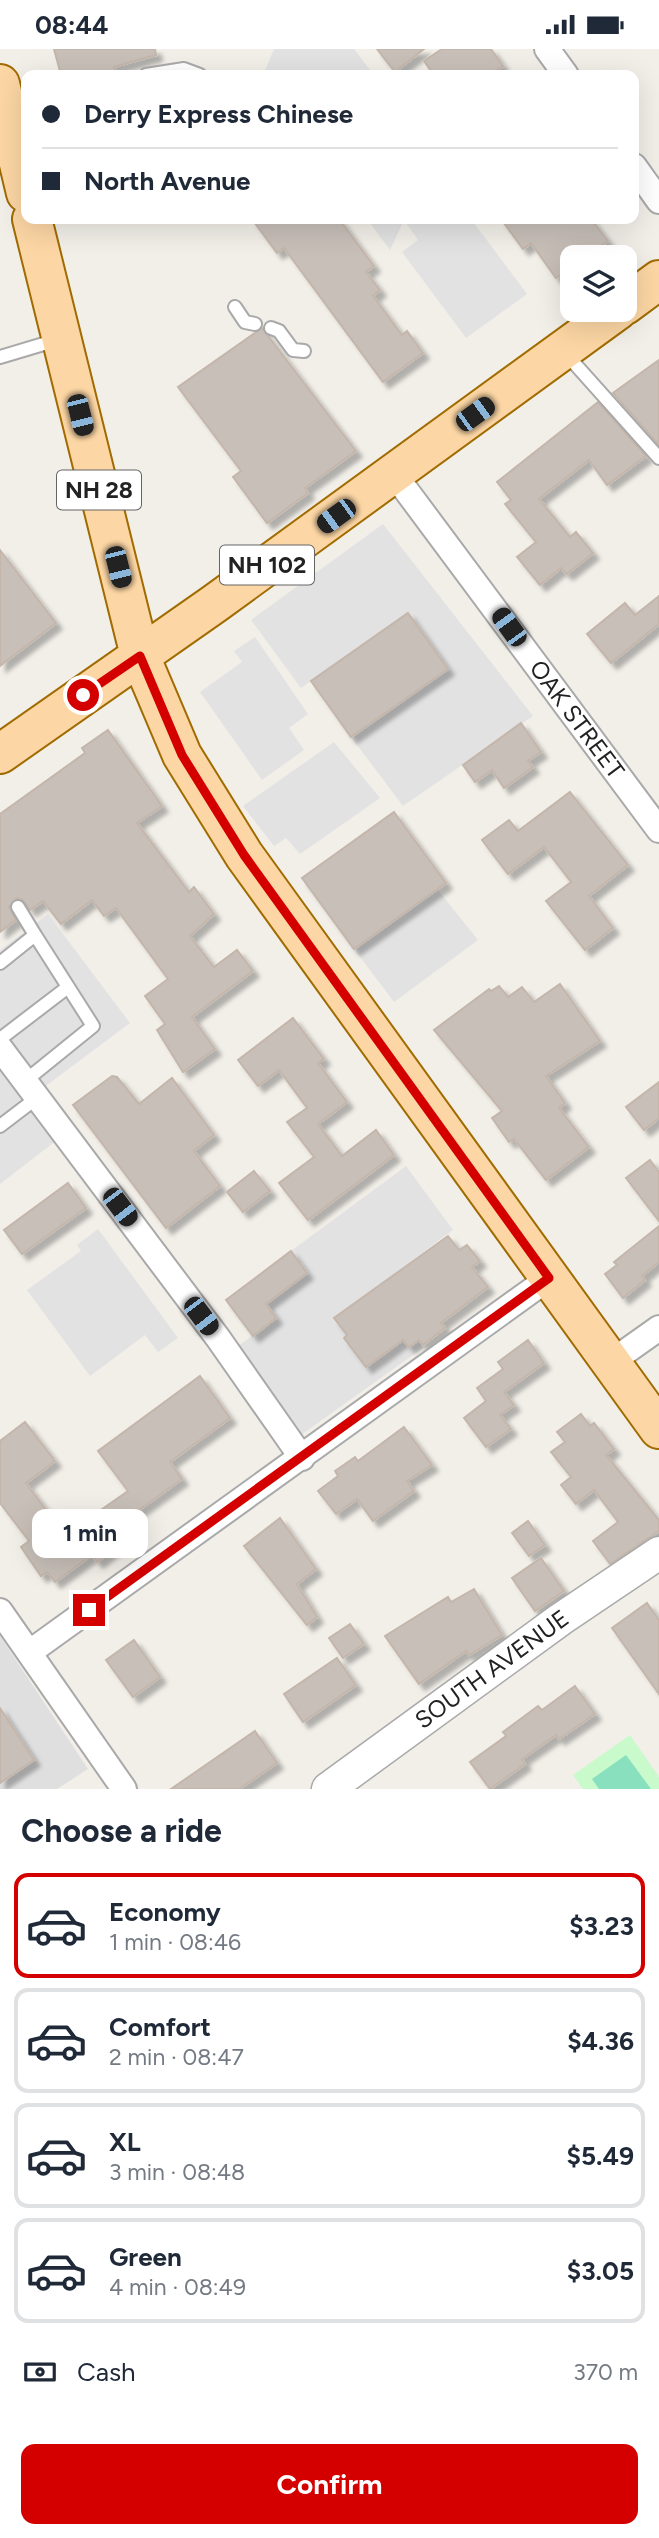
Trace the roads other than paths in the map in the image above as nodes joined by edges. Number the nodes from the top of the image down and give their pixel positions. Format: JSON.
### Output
{"nodes":[{"id":1,"x":547,"y":49,"type":"edge"},
{"id":2,"x":562,"y":70,"type":"edge"},
{"id":3,"x":0,"y":85,"type":"edge"},
{"id":4,"x":20,"y":134,"type":"edge"},
{"id":5,"x":639,"y":173,"type":"edge"},
{"id":6,"x":659,"y":201,"type":"edge"},
{"id":7,"x":33,"y":224,"type":"edge"},
{"id":8,"x":659,"y":280,"type":"edge"},
{"id":9,"x":637,"y":296,"type":"edge"},
{"id":10,"x":235,"y":307,"type":"dead end"},
{"id":11,"x":602,"y":322,"type":"edge"},
{"id":12,"x":255,"y":324,"type":"dead end"},
{"id":13,"x":271,"y":328,"type":"dead end"},
{"id":14,"x":60,"y":339,"type":"junction"},
{"id":15,"x":563,"y":350,"type":"junction"},
{"id":16,"x":304,"y":351,"type":"dead end"},
{"id":17,"x":0,"y":357,"type":"edge"},
{"id":18,"x":659,"y":458,"type":"edge"},
{"id":19,"x":394,"y":474,"type":"junction"},
{"id":20,"x":140,"y":656,"type":"junction"},
{"id":21,"x":0,"y":754,"type":"edge"},
{"id":22,"x":659,"y":829,"type":"edge"},
{"id":23,"x":18,"y":907,"type":"dead end"},
{"id":24,"x":35,"y":935,"type":"junction"},
{"id":25,"x":0,"y":963,"type":"edge"},
{"id":26,"x":68,"y":987,"type":"junction"},
{"id":27,"x":0,"y":1039,"type":"edge"},
{"id":28,"x":0,"y":1048,"type":"edge"},
{"id":29,"x":31,"y":1089,"type":"junction"},
{"id":30,"x":0,"y":1126,"type":"edge"},
{"id":31,"x":549,"y":1278,"type":"junction"},
{"id":32,"x":659,"y":1328,"type":"edge"},
{"id":33,"x":611,"y":1362,"type":"junction"},
{"id":34,"x":659,"y":1429,"type":"edge"},
{"id":35,"x":302,"y":1458,"type":"junction"},
{"id":36,"x":659,"y":1553,"type":"edge"},
{"id":37,"x":0,"y":1611,"type":"edge"},
{"id":38,"x":30,"y":1652,"type":"junction"},
{"id":39,"x":124,"y":1789,"type":"edge"},
{"id":40,"x":328,"y":1789,"type":"edge"}],
"edges":[{"from":1,"to":2,"type":"street"},
{"from":3,"to":4,"type":"main road"},
{"from":5,"to":6,"type":"street"},
{"from":7,"to":14,"type":"main road","number":"NH 28"},
{"from":8,"to":9,"type":"main road"},
{"from":10,"to":12,"type":"lane"},
{"from":11,"to":15,"type":"main road","number":"NH 102"},
{"from":13,"to":16,"type":"lane"},
{"from":14,"to":17,"type":"lane"},
{"from":14,"to":20,"type":"main road","number":"NH 28"},
{"from":15,"to":18,"type":"lane"},
{"from":15,"to":19,"type":"main road","number":"NH 102"},
{"from":19,"to":20,"type":"main road","number":"NH 102"},
{"from":19,"to":22,"type":"street","name":"OAK STREET"},
{"from":20,"to":21,"type":"main road","number":"NH 102"},
{"from":20,"to":31,"type":"main road","number":"NH 28"},
{"from":23,"to":24,"type":"lane"},
{"from":24,"to":25,"type":"lane"},
{"from":24,"to":26,"type":"lane"},
{"from":26,"to":27,"type":"lane"},
{"from":26,"to":29,"type":"lane"},
{"from":28,"to":29,"type":"street"},
{"from":29,"to":30,"type":"lane"},
{"from":29,"to":35,"type":"street"},
{"from":31,"to":33,"type":"main road","number":"NH 28"},
{"from":31,"to":35,"type":"street"},
{"from":32,"to":33,"type":"street"},
{"from":33,"to":34,"type":"main road","number":"NH 28"},
{"from":35,"to":38,"type":"street"},
{"from":36,"to":40,"type":"street","name":"SOUTH AVENUE"},
{"from":37,"to":38,"type":"street"},
{"from":38,"to":39,"type":"street"}]}
